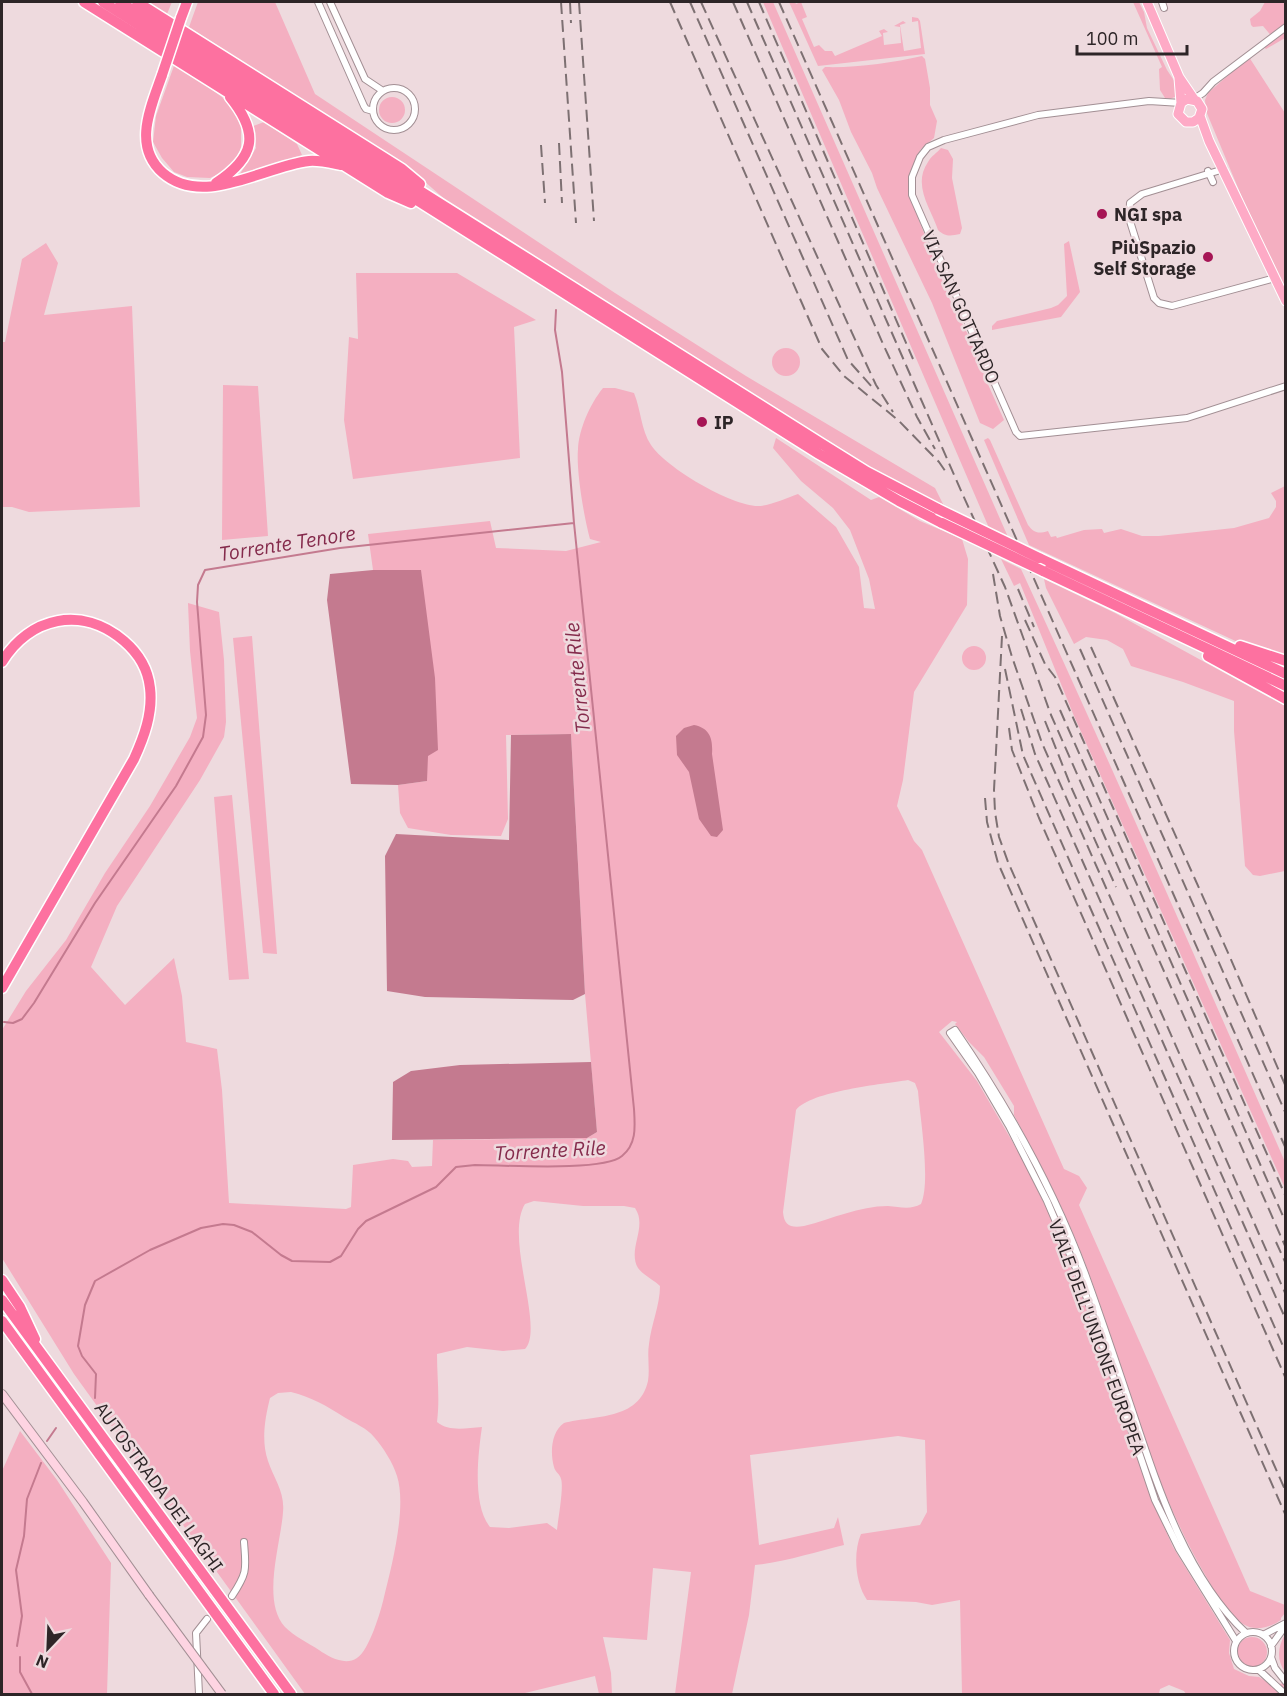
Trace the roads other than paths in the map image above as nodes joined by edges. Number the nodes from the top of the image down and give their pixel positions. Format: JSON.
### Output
{"nodes":[{"id":1,"x":84,"y":2,"type":"edge"},
{"id":2,"x":103,"y":2,"type":"edge"},
{"id":3,"x":120,"y":2,"type":"edge"},
{"id":4,"x":136,"y":2,"type":"edge"},
{"id":5,"x":182,"y":2,"type":"edge"},
{"id":6,"x":187,"y":2,"type":"edge"},
{"id":7,"x":318,"y":2,"type":"edge"},
{"id":8,"x":330,"y":2,"type":"edge"},
{"id":9,"x":1147,"y":2,"type":"edge"},
{"id":10,"x":181,"y":18,"type":"junction"},
{"id":11,"x":1286,"y":27,"type":"edge"},
{"id":12,"x":1179,"y":77,"type":"junction"},
{"id":13,"x":224,"y":90,"type":"junction"},
{"id":14,"x":382,"y":92,"type":"junction"},
{"id":15,"x":1194,"y":99,"type":"junction"},
{"id":16,"x":1160,"y":101,"type":"junction"},
{"id":17,"x":1181,"y":103,"type":"junction"},
{"id":18,"x":373,"y":111,"type":"junction"},
{"id":19,"x":1178,"y":114,"type":"junction"},
{"id":20,"x":1200,"y":116,"type":"junction"},
{"id":21,"x":1186,"y":122,"type":"junction"},
{"id":22,"x":1209,"y":141,"type":"junction"},
{"id":23,"x":347,"y":167,"type":"junction"},
{"id":24,"x":1224,"y":169,"type":"junction"},
{"id":25,"x":1209,"y":173,"type":"junction"},
{"id":26,"x":1213,"y":182,"type":"dead end"},
{"id":27,"x":211,"y":186,"type":"junction"},
{"id":28,"x":455,"y":219,"type":"junction"},
{"id":29,"x":1275,"y":278,"type":"junction"},
{"id":30,"x":1286,"y":301,"type":"edge"},
{"id":31,"x":1285,"y":386,"type":"edge"},
{"id":32,"x":1161,"y":621,"type":"junction"},
{"id":33,"x":1286,"y":661,"type":"edge"},
{"id":34,"x":2,"y":662,"type":"edge"},
{"id":35,"x":1286,"y":674,"type":"edge"},
{"id":36,"x":1286,"y":686,"type":"edge"},
{"id":37,"x":1286,"y":699,"type":"edge"},
{"id":38,"x":2,"y":988,"type":"edge"},
{"id":39,"x":2,"y":1280,"type":"edge"},
{"id":40,"x":2,"y":1300,"type":"edge"},
{"id":41,"x":2,"y":1321,"type":"edge"},
{"id":42,"x":2,"y":1332,"type":"edge"},
{"id":43,"x":46,"y":1361,"type":"junction"},
{"id":44,"x":35,"y":1368,"type":"junction"},
{"id":45,"x":2,"y":1394,"type":"edge"},
{"id":46,"x":244,"y":1542,"type":"dead end"},
{"id":47,"x":232,"y":1596,"type":"dead end"},
{"id":48,"x":207,"y":1619,"type":"dead end"},
{"id":49,"x":1286,"y":1624,"type":"edge"},
{"id":50,"x":1246,"y":1633,"type":"junction"},
{"id":51,"x":1263,"y":1635,"type":"junction"},
{"id":52,"x":1236,"y":1641,"type":"junction"},
{"id":53,"x":1271,"y":1646,"type":"junction"},
{"id":54,"x":1272,"y":1657,"type":"junction"},
{"id":55,"x":1259,"y":1670,"type":"junction"},
{"id":56,"x":1286,"y":1682,"type":"edge"},
{"id":57,"x":199,"y":1695,"type":"edge"},
{"id":58,"x":222,"y":1695,"type":"edge"},
{"id":59,"x":274,"y":1695,"type":"edge"},
{"id":60,"x":291,"y":1695,"type":"edge"},
{"id":61,"x":1285,"y":1695,"type":"edge"}],
"edges":[{"from":1,"to":13,"type":"highway"},
{"from":2,"to":28,"type":"highway"},
{"from":3,"to":28,"type":"highway"},
{"from":4,"to":28,"type":"highway"},
{"from":5,"to":10,"type":"highway"},
{"from":6,"to":10,"type":"highway"},
{"from":7,"to":18,"type":"street"},
{"from":8,"to":14,"type":"street"},
{"from":9,"to":12,"type":"main road"},
{"from":10,"to":27,"type":"highway","bridge":true},
{"from":11,"to":15,"type":"street"},
{"from":12,"to":15,"type":"main road"},
{"from":12,"to":17,"type":"main road"},
{"from":13,"to":23,"type":"highway"},
{"from":13,"to":27,"type":"highway"},
{"from":14,"to":18,"type":"street"},
{"from":14,"to":18,"type":"street"},
{"from":15,"to":17,"type":"main road"},
{"from":15,"to":20,"type":"main road"},
{"from":16,"to":17,"type":"street","name":"VIA SAN GOTTARDO"},
{"from":16,"to":19,"type":"street"},
{"from":16,"to":31,"type":"street","name":"VIA SAN GOTTARDO"},
{"from":17,"to":19,"type":"main road"},
{"from":19,"to":21,"type":"main road"},
{"from":20,"to":21,"type":"main road"},
{"from":20,"to":22,"type":"main road"},
{"from":21,"to":22,"type":"main road"},
{"from":22,"to":24,"type":"main road"},
{"from":23,"to":27,"type":"highway"},
{"from":23,"to":28,"type":"highway"},
{"from":24,"to":25,"type":"street"},
{"from":24,"to":29,"type":"main road"},
{"from":25,"to":26,"type":"street"},
{"from":25,"to":29,"type":"street"},
{"from":28,"to":32,"type":"highway","bridge":true},
{"from":28,"to":32,"type":"highway","bridge":true},
{"from":29,"to":30,"type":"main road"},
{"from":32,"to":33,"type":"highway"},
{"from":32,"to":35,"type":"highway"},
{"from":32,"to":36,"type":"highway"},
{"from":32,"to":37,"type":"highway"},
{"from":34,"to":38,"type":"highway"},
{"from":39,"to":43,"type":"highway"},
{"from":40,"to":43,"type":"highway","name":"AUTOSTRADA DEI LAGHI"},
{"from":41,"to":44,"type":"highway","name":"AUTOSTRADA DEI LAGHI"},
{"from":42,"to":44,"type":"highway"},
{"from":43,"to":60,"type":"highway","name":"AUTOSTRADA DEI LAGHI"},
{"from":44,"to":59,"type":"highway","name":"AUTOSTRADA DEI LAGHI"},
{"from":45,"to":58,"type":"street","bridge":true},
{"from":46,"to":47,"type":"street"},
{"from":48,"to":57,"type":"street"},
{"from":49,"to":51,"type":"street"},
{"from":49,"to":53,"type":"street"},
{"from":50,"to":51,"type":"street"},
{"from":50,"to":52,"type":"street"},
{"from":50,"to":52,"type":"street","name":"VIALE DELL'UNIONE EUROPEA"},
{"from":51,"to":53,"type":"street"},
{"from":52,"to":55,"type":"street"},
{"from":53,"to":54,"type":"street"},
{"from":54,"to":55,"type":"street"},
{"from":54,"to":56,"type":"street"},
{"from":55,"to":61,"type":"street"}]}
